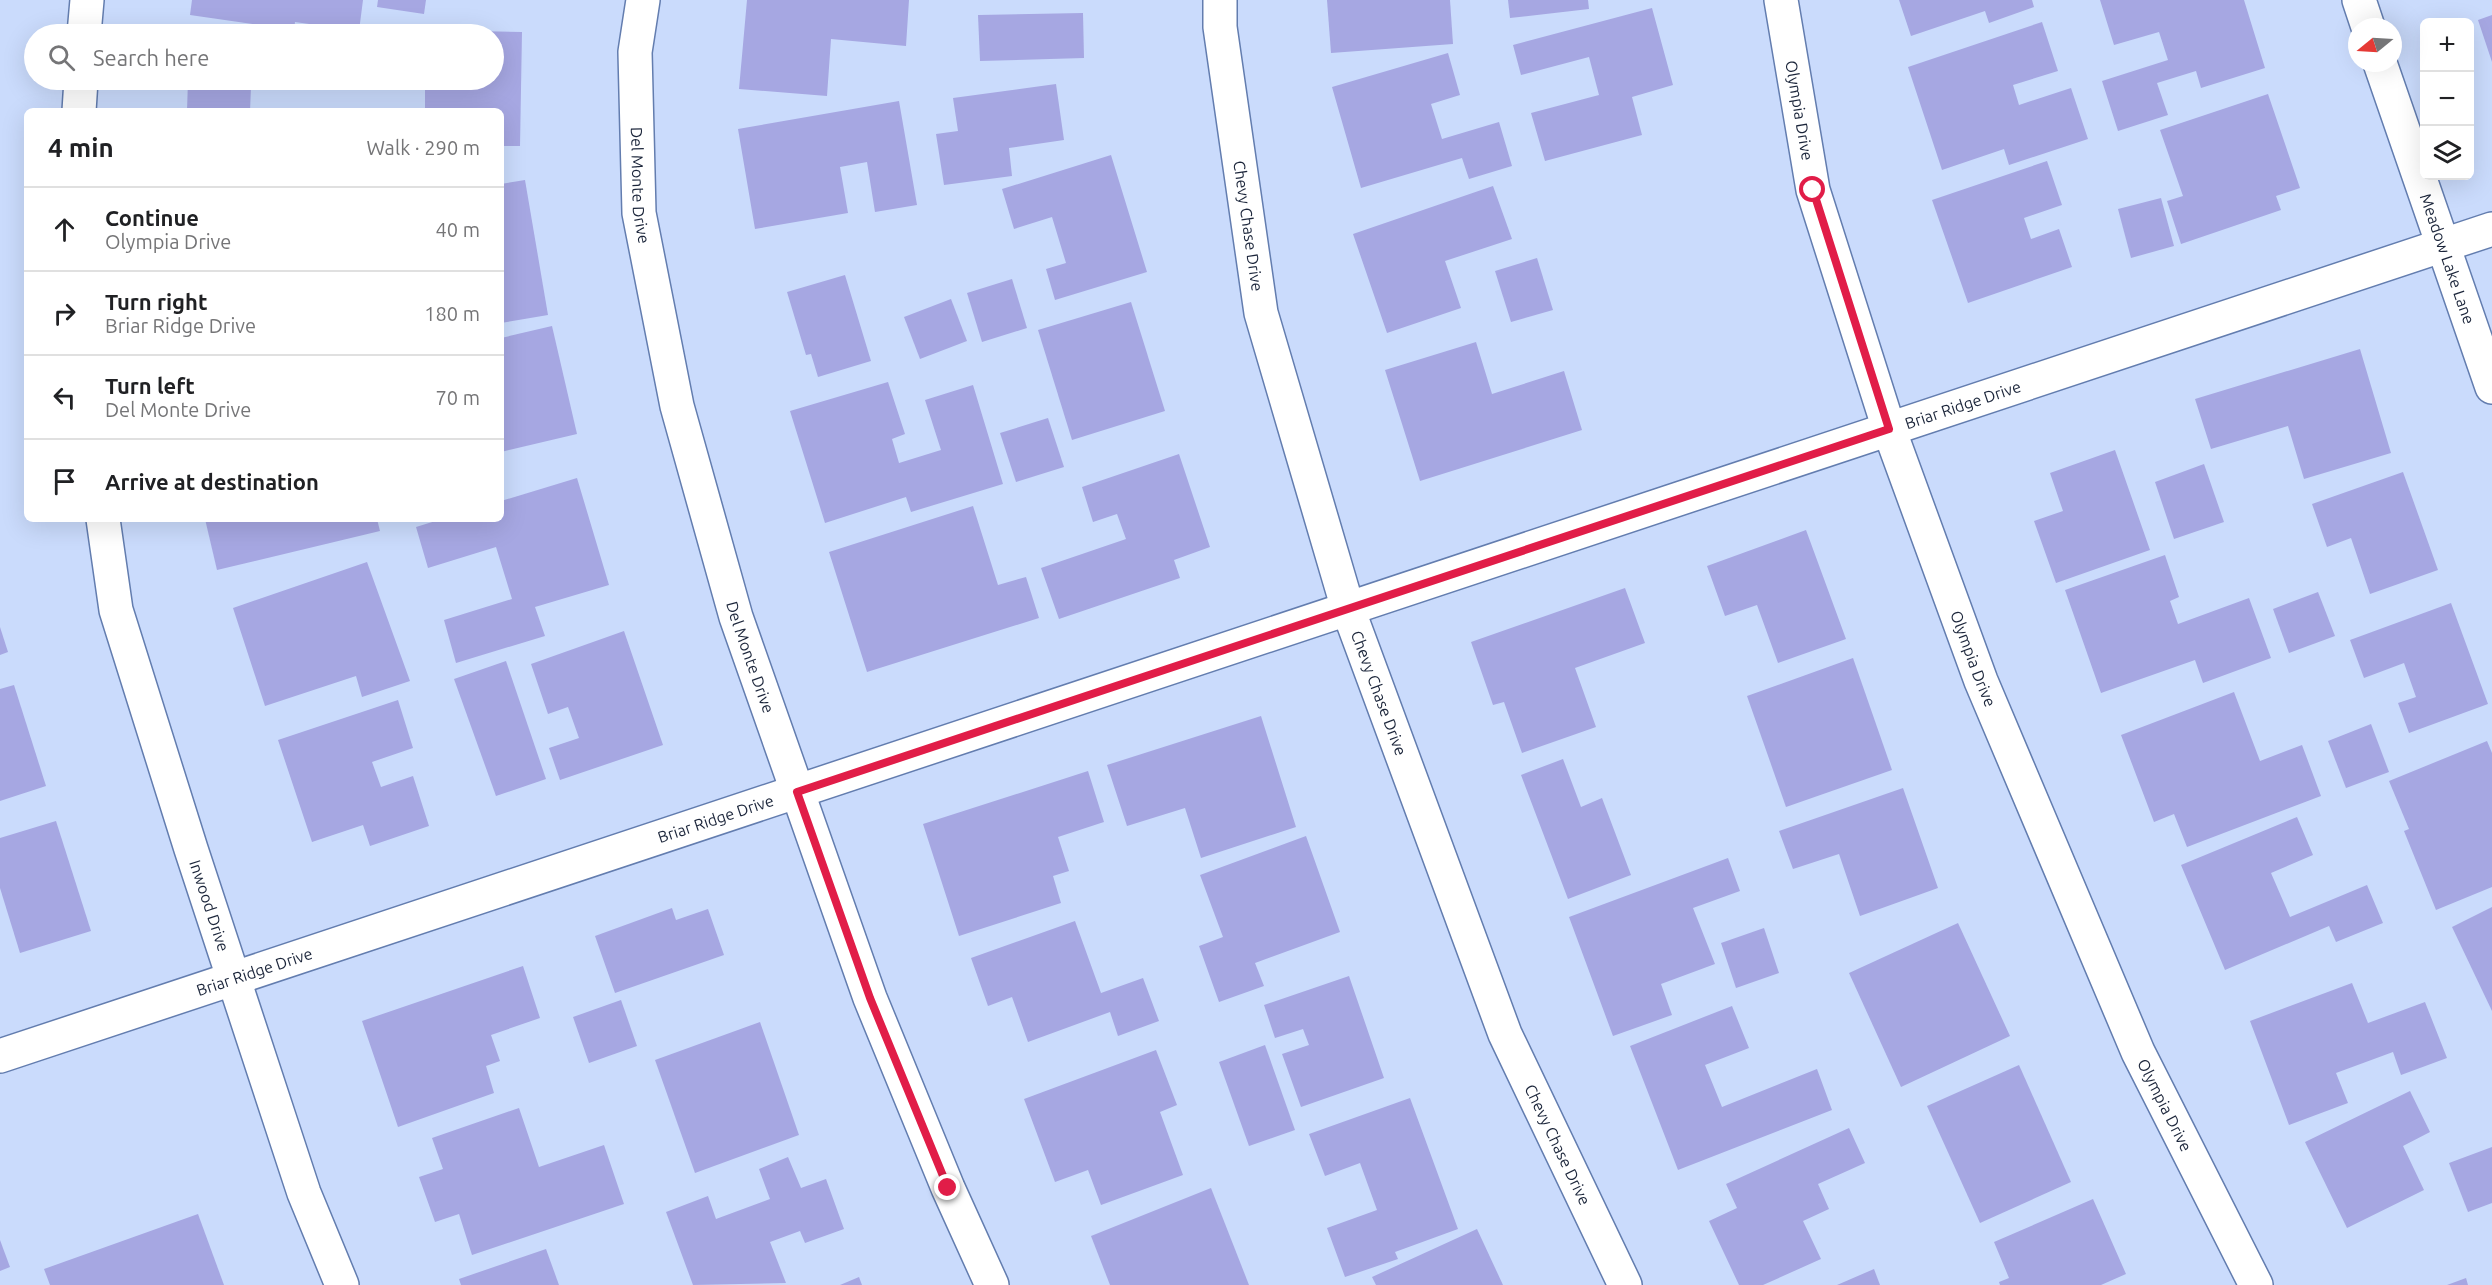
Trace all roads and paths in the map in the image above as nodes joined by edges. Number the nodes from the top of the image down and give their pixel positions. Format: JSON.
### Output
{"nodes":[{"id":1,"x":87,"y":0,"type":"edge"},
{"id":2,"x":643,"y":0,"type":"edge"},
{"id":3,"x":1220,"y":0,"type":"edge"},
{"id":4,"x":1781,"y":0,"type":"edge"},
{"id":5,"x":2359,"y":0,"type":"edge"},
{"id":6,"x":2365,"y":18,"type":"edge"},
{"id":7,"x":85,"y":24,"type":"edge"},
{"id":8,"x":2383,"y":72,"type":"edge"},
{"id":9,"x":80,"y":90,"type":"edge"},
{"id":10,"x":79,"y":108,"type":"edge"},
{"id":11,"x":2492,"y":229,"type":"edge"},
{"id":12,"x":2441,"y":246,"type":"junction"},
{"id":13,"x":2492,"y":387,"type":"edge"},
{"id":14,"x":1889,"y":429,"type":"junction"},
{"id":15,"x":103,"y":522,"type":"edge"},
{"id":16,"x":1348,"y":609,"type":"junction"},
{"id":17,"x":797,"y":792,"type":"junction"},
{"id":18,"x":234,"y":979,"type":"junction"},
{"id":19,"x":0,"y":1056,"type":"edge"},
{"id":20,"x":342,"y":1285,"type":"edge"},
{"id":21,"x":993,"y":1285,"type":"edge"},
{"id":22,"x":1625,"y":1285,"type":"edge"},
{"id":23,"x":2256,"y":1285,"type":"edge"}],
"edges":[{"from":1,"to":7,"type":"street"},
{"from":2,"to":17,"type":"street","name":"Del Monte Drive"},
{"from":3,"to":16,"type":"street","name":"Chevy Chase Drive"},
{"from":4,"to":14,"type":"street","name":"Olympia Drive"},
{"from":5,"to":6,"type":"street"},
{"from":8,"to":12,"type":"street","name":"Meadow Lake Lane"},
{"from":9,"to":10,"type":"street"},
{"from":11,"to":12,"type":"street","name":"Briar Ridge Drive"},
{"from":12,"to":13,"type":"street","name":"Meadow Lake Lane"},
{"from":12,"to":14,"type":"street","name":"Briar Ridge Drive"},
{"from":14,"to":16,"type":"street","name":"Briar Ridge Drive"},
{"from":14,"to":23,"type":"street","name":"Olympia Drive"},
{"from":15,"to":18,"type":"street","name":"Inwood Drive"},
{"from":16,"to":17,"type":"street","name":"Briar Ridge Drive"},
{"from":16,"to":22,"type":"street","name":"Chevy Chase Drive"},
{"from":17,"to":18,"type":"street","name":"Briar Ridge Drive"},
{"from":17,"to":21,"type":"street","name":"Del Monte Drive"},
{"from":18,"to":19,"type":"street","name":"Briar Ridge Drive"},
{"from":18,"to":20,"type":"street","name":"Inwood Drive"}]}
